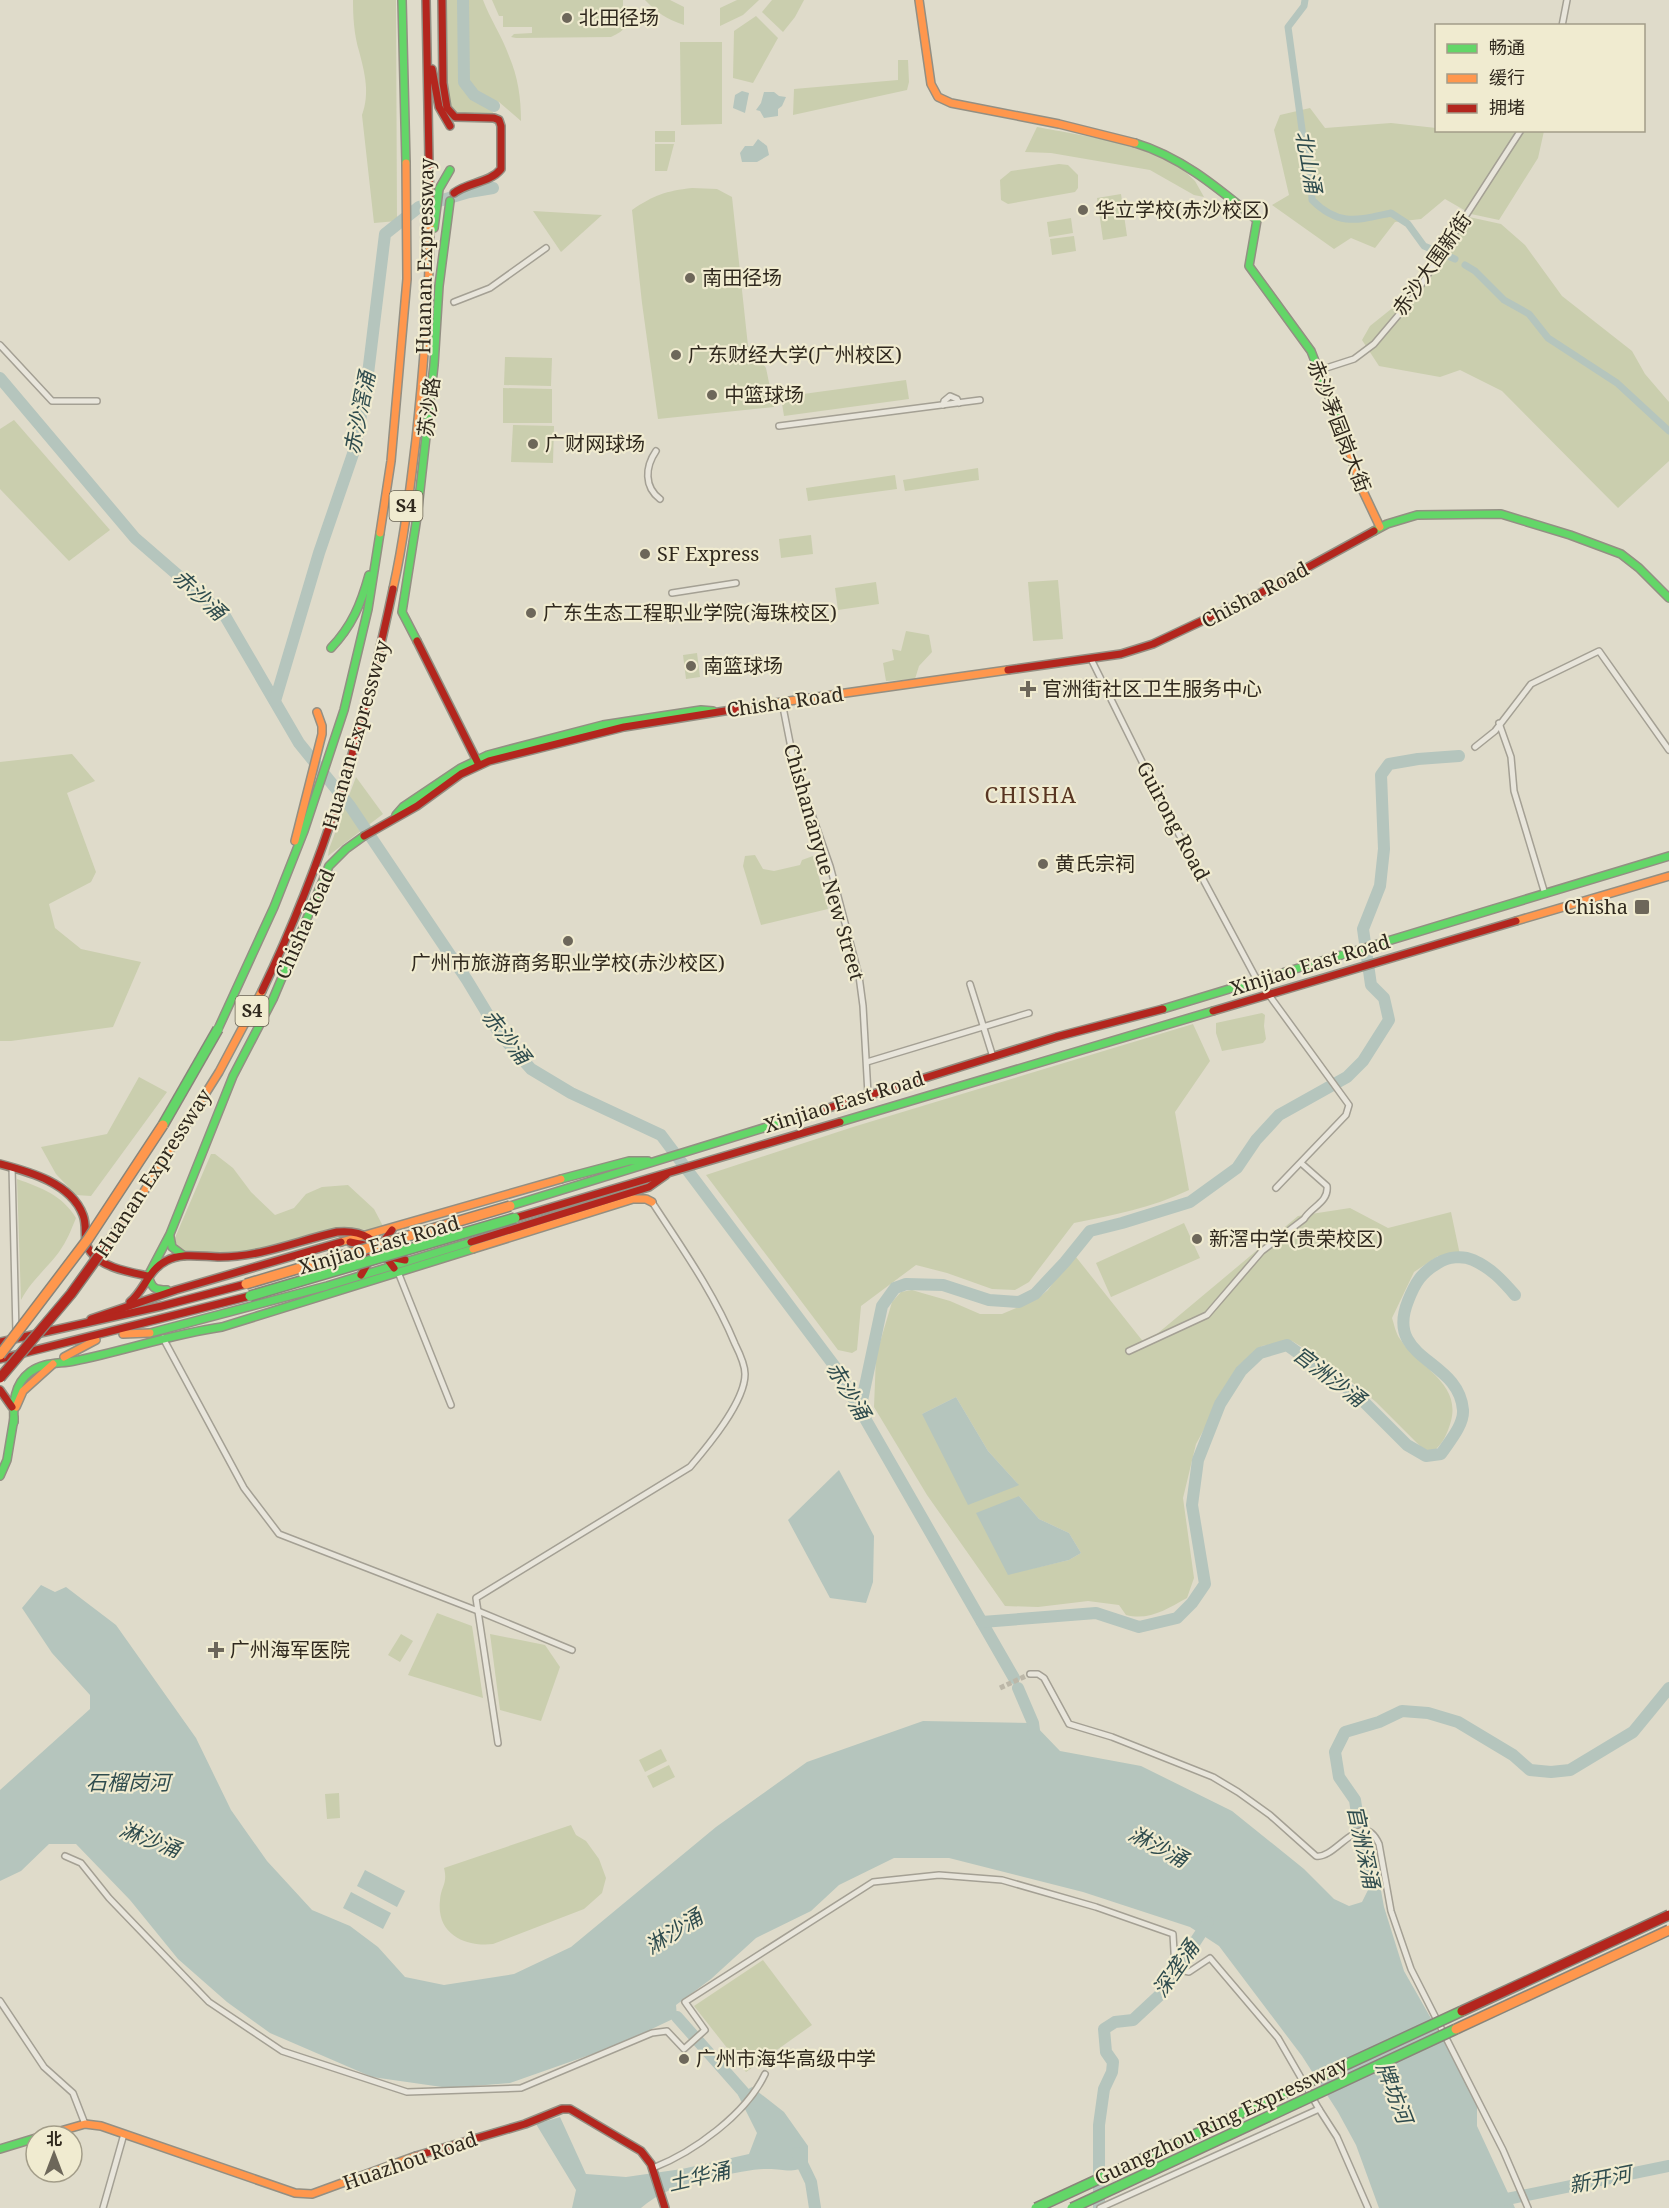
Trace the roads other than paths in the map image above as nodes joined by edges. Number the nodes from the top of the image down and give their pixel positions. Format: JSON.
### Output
{"nodes":[{"id":1,"x":402,"y":0,"type":"edge"},
{"id":2,"x":426,"y":0,"type":"edge"},
{"id":3,"x":442,"y":0,"type":"edge"},
{"id":4,"x":918,"y":0,"type":"edge"},
{"id":5,"x":1567,"y":0,"type":"edge"},
{"id":6,"x":1562,"y":24,"type":"edge"},
{"id":7,"x":426,"y":36,"type":"junction"},
{"id":8,"x":450,"y":126,"type":"dead end"},
{"id":9,"x":1520,"y":132,"type":"edge"},
{"id":10,"x":447,"y":173,"type":"dead end"},
{"id":11,"x":432,"y":225,"type":"junction"},
{"id":12,"x":546,"y":248,"type":"dead end"},
{"id":13,"x":454,"y":302,"type":"dead end"},
{"id":14,"x":0,"y":345,"type":"edge"},
{"id":15,"x":1320,"y":370,"type":"junction"},
{"id":16,"x":980,"y":400,"type":"dead end"},
{"id":17,"x":97,"y":401,"type":"dead end"},
{"id":18,"x":779,"y":426,"type":"dead end"},
{"id":19,"x":656,"y":451,"type":"dead end"},
{"id":20,"x":660,"y":499,"type":"dead end"},
{"id":21,"x":1380,"y":527,"type":"junction"},
{"id":22,"x":381,"y":533,"type":"junction"},
{"id":23,"x":736,"y":583,"type":"dead end"},
{"id":24,"x":672,"y":593,"type":"dead end"},
{"id":25,"x":1669,"y":598,"type":"edge"},
{"id":26,"x":331,"y":648,"type":"dead end"},
{"id":27,"x":1091,"y":659,"type":"junction"},
{"id":28,"x":782,"y":702,"type":"junction"},
{"id":29,"x":317,"y":712,"type":"dead end"},
{"id":30,"x":1499,"y":723,"type":"junction"},
{"id":31,"x":1475,"y":747,"type":"dead end"},
{"id":32,"x":1669,"y":750,"type":"edge"},
{"id":33,"x":478,"y":762,"type":"junction"},
{"id":34,"x":1669,"y":856,"type":"edge"},
{"id":35,"x":288,"y":876,"type":"junction"},
{"id":36,"x":1669,"y":876,"type":"edge"},
{"id":37,"x":1545,"y":894,"type":"junction"},
{"id":38,"x":1257,"y":980,"type":"junction"},
{"id":39,"x":970,"y":984,"type":"dead end"},
{"id":40,"x":1269,"y":995,"type":"junction"},
{"id":41,"x":1029,"y":1013,"type":"dead end"},
{"id":42,"x":983,"y":1026,"type":"junction"},
{"id":43,"x":993,"y":1056,"type":"junction"},
{"id":44,"x":867,"y":1062,"type":"junction"},
{"id":45,"x":868,"y":1094,"type":"junction"},
{"id":46,"x":657,"y":1160,"type":"junction"},
{"id":47,"x":1301,"y":1162,"type":"junction"},
{"id":48,"x":0,"y":1164,"type":"edge"},
{"id":49,"x":12,"y":1167,"type":"junction"},
{"id":50,"x":668,"y":1174,"type":"junction"},
{"id":51,"x":649,"y":1187,"type":"junction"},
{"id":52,"x":1276,"y":1188,"type":"dead end"},
{"id":53,"x":652,"y":1202,"type":"junction"},
{"id":54,"x":394,"y":1228,"type":"junction"},
{"id":55,"x":170,"y":1234,"type":"junction"},
{"id":56,"x":367,"y":1236,"type":"junction"},
{"id":57,"x":342,"y":1243,"type":"junction"},
{"id":58,"x":184,"y":1256,"type":"junction"},
{"id":59,"x":410,"y":1261,"type":"junction"},
{"id":60,"x":395,"y":1269,"type":"junction"},
{"id":61,"x":361,"y":1275,"type":"junction"},
{"id":62,"x":148,"y":1276,"type":"junction"},
{"id":63,"x":176,"y":1290,"type":"junction"},
{"id":64,"x":122,"y":1307,"type":"junction"},
{"id":65,"x":67,"y":1327,"type":"junction"},
{"id":66,"x":108,"y":1334,"type":"junction"},
{"id":67,"x":16,"y":1338,"type":"junction"},
{"id":68,"x":163,"y":1338,"type":"junction"},
{"id":69,"x":0,"y":1342,"type":"edge"},
{"id":70,"x":1129,"y":1350,"type":"dead end"},
{"id":71,"x":0,"y":1357,"type":"edge"},
{"id":72,"x":54,"y":1364,"type":"junction"},
{"id":73,"x":0,"y":1378,"type":"edge"},
{"id":74,"x":0,"y":1390,"type":"edge"},
{"id":75,"x":451,"y":1405,"type":"dead end"},
{"id":76,"x":14,"y":1422,"type":"junction"},
{"id":77,"x":0,"y":1476,"type":"edge"},
{"id":78,"x":478,"y":1611,"type":"junction"},
{"id":79,"x":572,"y":1650,"type":"dead end"},
{"id":80,"x":1030,"y":1674,"type":"dead end"},
{"id":81,"x":498,"y":1743,"type":"dead end"},
{"id":82,"x":65,"y":1856,"type":"dead end"},
{"id":83,"x":1669,"y":1915,"type":"edge"},
{"id":84,"x":1669,"y":1930,"type":"edge"},
{"id":85,"x":0,"y":2001,"type":"edge"},
{"id":86,"x":765,"y":2073,"type":"dead end"},
{"id":87,"x":1319,"y":2109,"type":"junction"},
{"id":88,"x":85,"y":2124,"type":"joint"},
{"id":89,"x":124,"y":2134,"type":"junction"},
{"id":90,"x":24,"y":2142,"type":"edge"},
{"id":91,"x":0,"y":2149,"type":"edge"},
{"id":92,"x":653,"y":2170,"type":"junction"},
{"id":93,"x":664,"y":2204,"type":"edge"},
{"id":94,"x":103,"y":2208,"type":"edge"},
{"id":95,"x":1036,"y":2208,"type":"edge"},
{"id":96,"x":1072,"y":2208,"type":"edge"},
{"id":97,"x":1100,"y":2208,"type":"edge"},
{"id":98,"x":1368,"y":2208,"type":"edge"},
{"id":99,"x":1528,"y":2208,"type":"edge"}],
"edges":[{"from":1,"to":22,"type":"main road","name":"Huanan Expressway","number":"S4"},
{"from":2,"to":7,"type":"main road","name":"Huanan Expressway","number":"S4"},
{"from":3,"to":33,"type":"main road","name":"苏沙路"},
{"from":4,"to":15,"type":"main road","name":"赤沙茅园岗大街"},
{"from":5,"to":6,"type":"street"},
{"from":7,"to":8,"type":"main road"},
{"from":7,"to":11,"type":"main road","name":"Huanan Expressway","number":"S4"},
{"from":9,"to":15,"type":"street","name":"赤沙大围新街"},
{"from":10,"to":11,"type":"main road"},
{"from":11,"to":73,"type":"main road","name":"Huanan Expressway","number":"S4","bridge":true},
{"from":12,"to":13,"type":"street"},
{"from":14,"to":17,"type":"street"},
{"from":15,"to":21,"type":"main road","name":"赤沙茅园岗大街"},
{"from":16,"to":18,"type":"street"},
{"from":19,"to":20,"type":"street"},
{"from":21,"to":25,"type":"main road","name":"Chisha Road"},
{"from":21,"to":27,"type":"main road","name":"Chisha Road"},
{"from":22,"to":26,"type":"main road"},
{"from":22,"to":35,"type":"main road","name":"Huanan Expressway","number":"S4"},
{"from":23,"to":24,"type":"street"},
{"from":27,"to":28,"type":"main road","name":"Chisha Road"},
{"from":27,"to":38,"type":"street","name":"Guirong Road"},
{"from":28,"to":33,"type":"main road","name":"Chisha Road"},
{"from":28,"to":44,"type":"street","name":"Chishananyue New Street"},
{"from":29,"to":35,"type":"main road"},
{"from":30,"to":31,"type":"street"},
{"from":30,"to":32,"type":"street"},
{"from":30,"to":37,"type":"street"},
{"from":33,"to":55,"type":"main road","name":"Chisha Road"},
{"from":34,"to":37,"type":"main road","name":"Xinjiao East Road"},
{"from":35,"to":71,"type":"main road","name":"Huanan Expressway","number":"S4","bridge":true},
{"from":36,"to":40,"type":"main road","name":"Xinjiao East Road"},
{"from":37,"to":38,"type":"main road","name":"Xinjiao East Road"},
{"from":38,"to":43,"type":"main road","name":"Xinjiao East Road"},
{"from":39,"to":42,"type":"street"},
{"from":40,"to":47,"type":"street"},
{"from":40,"to":50,"type":"main road","name":"Xinjiao East Road"},
{"from":41,"to":42,"type":"street"},
{"from":42,"to":43,"type":"street"},
{"from":42,"to":44,"type":"street"},
{"from":43,"to":45,"type":"main road","name":"Xinjiao East Road"},
{"from":44,"to":45,"type":"street","name":"Chishananyue New Street"},
{"from":45,"to":46,"type":"main road","name":"Xinjiao East Road"},
{"from":46,"to":54,"type":"main road"},
{"from":46,"to":65,"type":"main road","name":"Xinjiao East Road","bridge":true},
{"from":47,"to":52,"type":"street"},
{"from":47,"to":70,"type":"street"},
{"from":48,"to":49,"type":"main road"},
{"from":49,"to":62,"type":"main road"},
{"from":49,"to":67,"type":"street"},
{"from":50,"to":51,"type":"main road"},
{"from":50,"to":66,"type":"main road","name":"Xinjiao East Road","bridge":true},
{"from":51,"to":53,"type":"main road"},
{"from":51,"to":59,"type":"main road"},
{"from":53,"to":60,"type":"main road"},
{"from":53,"to":78,"type":"street"},
{"from":54,"to":56,"type":"main road"},
{"from":54,"to":59,"type":"main road"},
{"from":55,"to":58,"type":"main road"},
{"from":55,"to":62,"type":"main road","name":"Chisha Road"},
{"from":56,"to":57,"type":"main road"},
{"from":56,"to":58,"type":"main road"},
{"from":56,"to":60,"type":"main road"},
{"from":57,"to":61,"type":"main road"},
{"from":57,"to":63,"type":"main road"},
{"from":58,"to":62,"type":"main road"},
{"from":59,"to":60,"type":"main road"},
{"from":60,"to":61,"type":"main road"},
{"from":60,"to":68,"type":"main road"},
{"from":60,"to":75,"type":"street"},
{"from":61,"to":66,"type":"main road"},
{"from":62,"to":63,"type":"main road"},
{"from":62,"to":64,"type":"main road"},
{"from":63,"to":64,"type":"main road"},
{"from":64,"to":65,"type":"main road"},
{"from":65,"to":67,"type":"main road","name":"Xinjiao East Road"},
{"from":66,"to":71,"type":"main road"},
{"from":66,"to":72,"type":"main road"},
{"from":67,"to":69,"type":"main road","name":"Xinjiao East Road"},
{"from":68,"to":72,"type":"main road"},
{"from":68,"to":78,"type":"street"},
{"from":72,"to":76,"type":"main road"},
{"from":74,"to":76,"type":"main road"},
{"from":76,"to":77,"type":"main road"},
{"from":78,"to":79,"type":"street"},
{"from":78,"to":81,"type":"street"},
{"from":80,"to":99,"type":"street"},
{"from":82,"to":87,"type":"street"},
{"from":83,"to":95,"type":"main road","name":"Guangzhou Ring Expressway","bridge":true},
{"from":84,"to":96,"type":"main road","name":"Guangzhou Ring Expressway","bridge":true},
{"from":85,"to":88,"type":"street"},
{"from":86,"to":92,"type":"street"},
{"from":87,"to":97,"type":"street"},
{"from":87,"to":98,"type":"street"},
{"from":88,"to":89,"type":"main road","name":"Huazhou Road"},
{"from":89,"to":92,"type":"main road","name":"Huazhou Road"},
{"from":89,"to":94,"type":"street"},
{"from":90,"to":91,"type":"main road"},
{"from":92,"to":93,"type":"main road","name":"Huazhou Road"}]}
